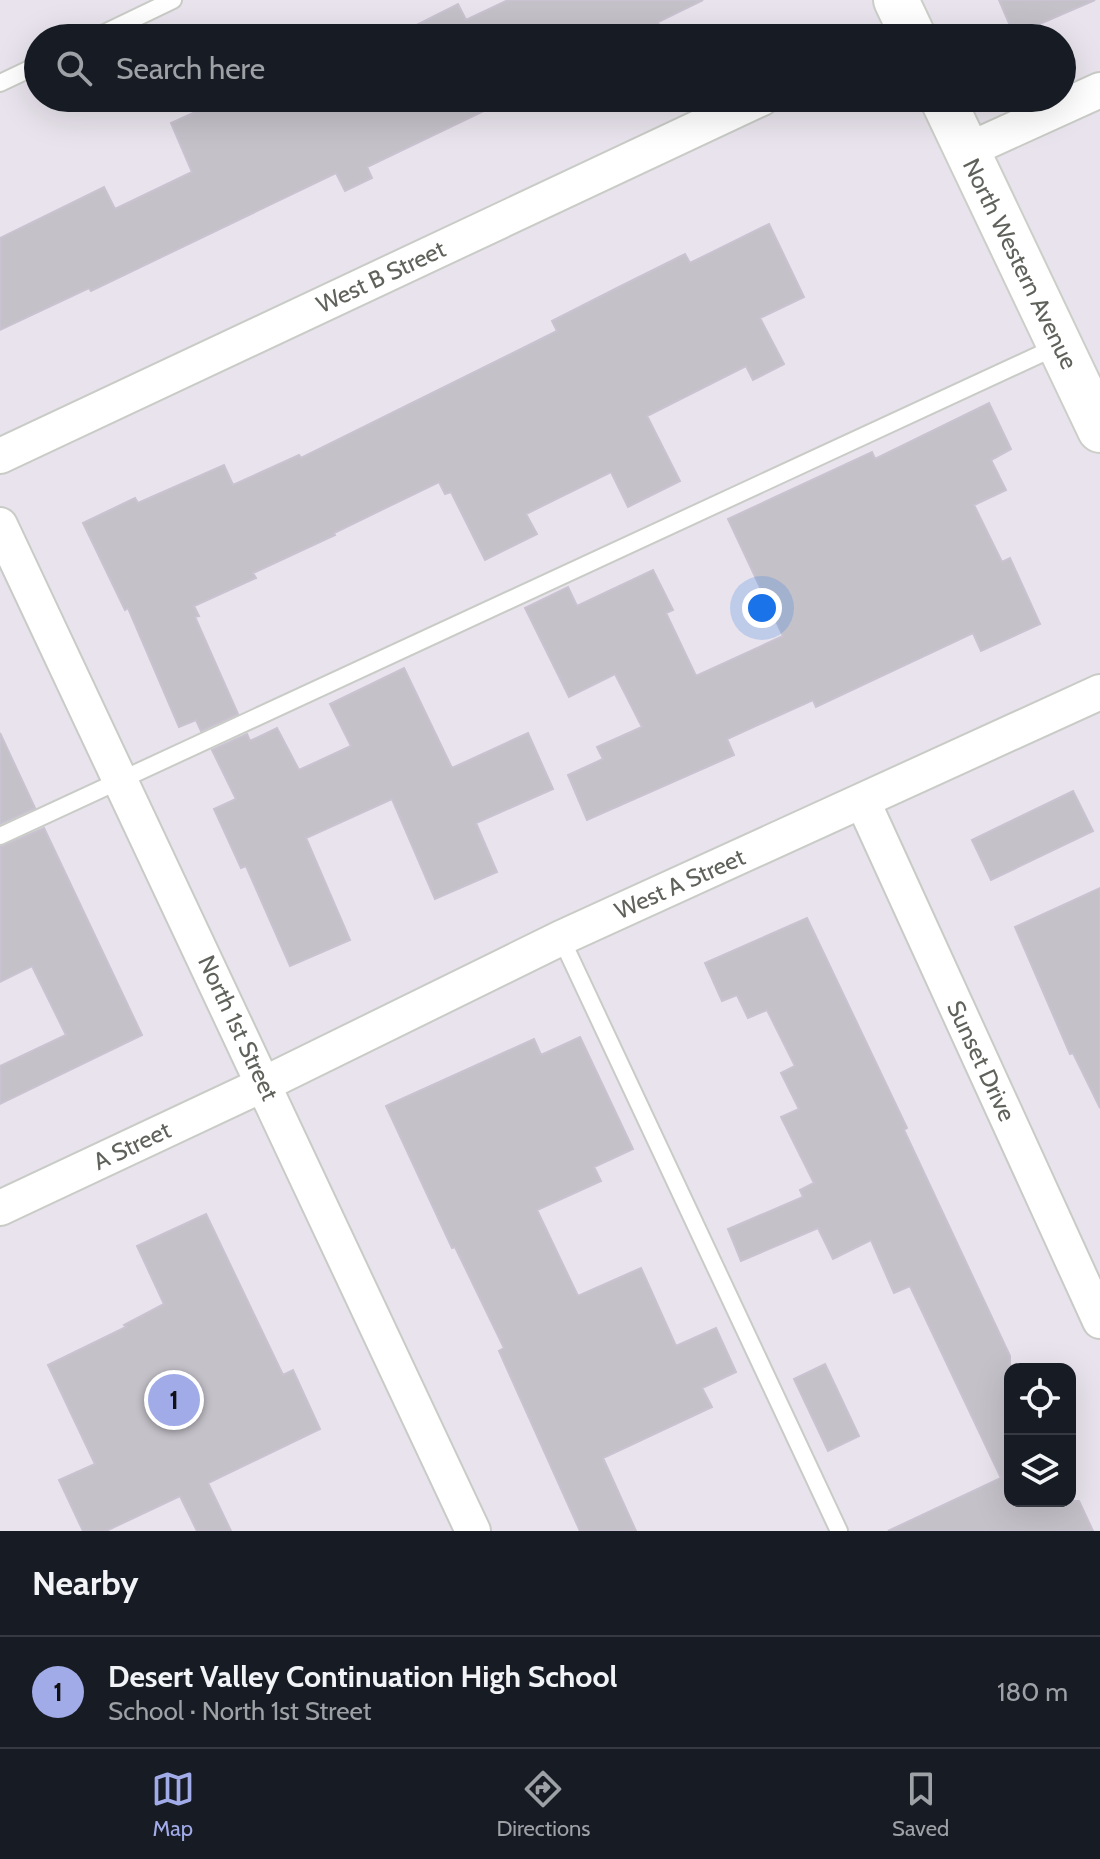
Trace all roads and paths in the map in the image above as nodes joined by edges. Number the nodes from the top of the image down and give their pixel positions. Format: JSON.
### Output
{"nodes":[{"id":1,"x":173,"y":0,"type":"edge"},
{"id":2,"x":123,"y":24,"type":"edge"},
{"id":3,"x":24,"y":72,"type":"edge"},
{"id":4,"x":0,"y":83,"type":"edge"},
{"id":5,"x":1100,"y":90,"type":"edge"},
{"id":6,"x":1076,"y":101,"type":"edge"},
{"id":7,"x":732,"y":112,"type":"edge"},
{"id":8,"x":948,"y":112,"type":"edge"},
{"id":9,"x":1052,"y":112,"type":"edge"},
{"id":10,"x":966,"y":151,"type":"junction"},
{"id":11,"x":1059,"y":345,"type":"junction"},
{"id":12,"x":1100,"y":430,"type":"edge"},
{"id":13,"x":0,"y":456,"type":"edge"},
{"id":14,"x":0,"y":525,"type":"edge"},
{"id":15,"x":1100,"y":692,"type":"edge"},
{"id":16,"x":121,"y":780,"type":"junction"},
{"id":17,"x":863,"y":802,"type":"junction"},
{"id":18,"x":0,"y":836,"type":"edge"},
{"id":19,"x":561,"y":938,"type":"junction"},
{"id":20,"x":264,"y":1084,"type":"junction"},
{"id":21,"x":0,"y":1208,"type":"edge"},
{"id":22,"x":1100,"y":1321,"type":"edge"},
{"id":23,"x":473,"y":1531,"type":"edge"},
{"id":24,"x":839,"y":1531,"type":"edge"}],
"edges":[{"from":1,"to":2,"type":"lane"},
{"from":3,"to":4,"type":"lane"},
{"from":5,"to":6,"type":"street"},
{"from":7,"to":13,"type":"street","name":"West B Street"},
{"from":8,"to":10,"type":"main road","name":"North Western Avenue"},
{"from":9,"to":10,"type":"street"},
{"from":10,"to":11,"type":"main road","name":"North Western Avenue"},
{"from":11,"to":12,"type":"main road","name":"North Western Avenue"},
{"from":11,"to":16,"type":"lane"},
{"from":14,"to":16,"type":"street","name":"North 1st Street"},
{"from":15,"to":17,"type":"street","name":"West A Street"},
{"from":16,"to":18,"type":"lane"},
{"from":16,"to":20,"type":"street","name":"North 1st Street"},
{"from":17,"to":19,"type":"street","name":"West A Street"},
{"from":17,"to":22,"type":"street","name":"Sunset Drive"},
{"from":19,"to":20,"type":"street","name":"West A Street"},
{"from":19,"to":24,"type":"lane"},
{"from":20,"to":21,"type":"street","name":"A Street"},
{"from":20,"to":23,"type":"street","name":"North 1st Street"}]}
